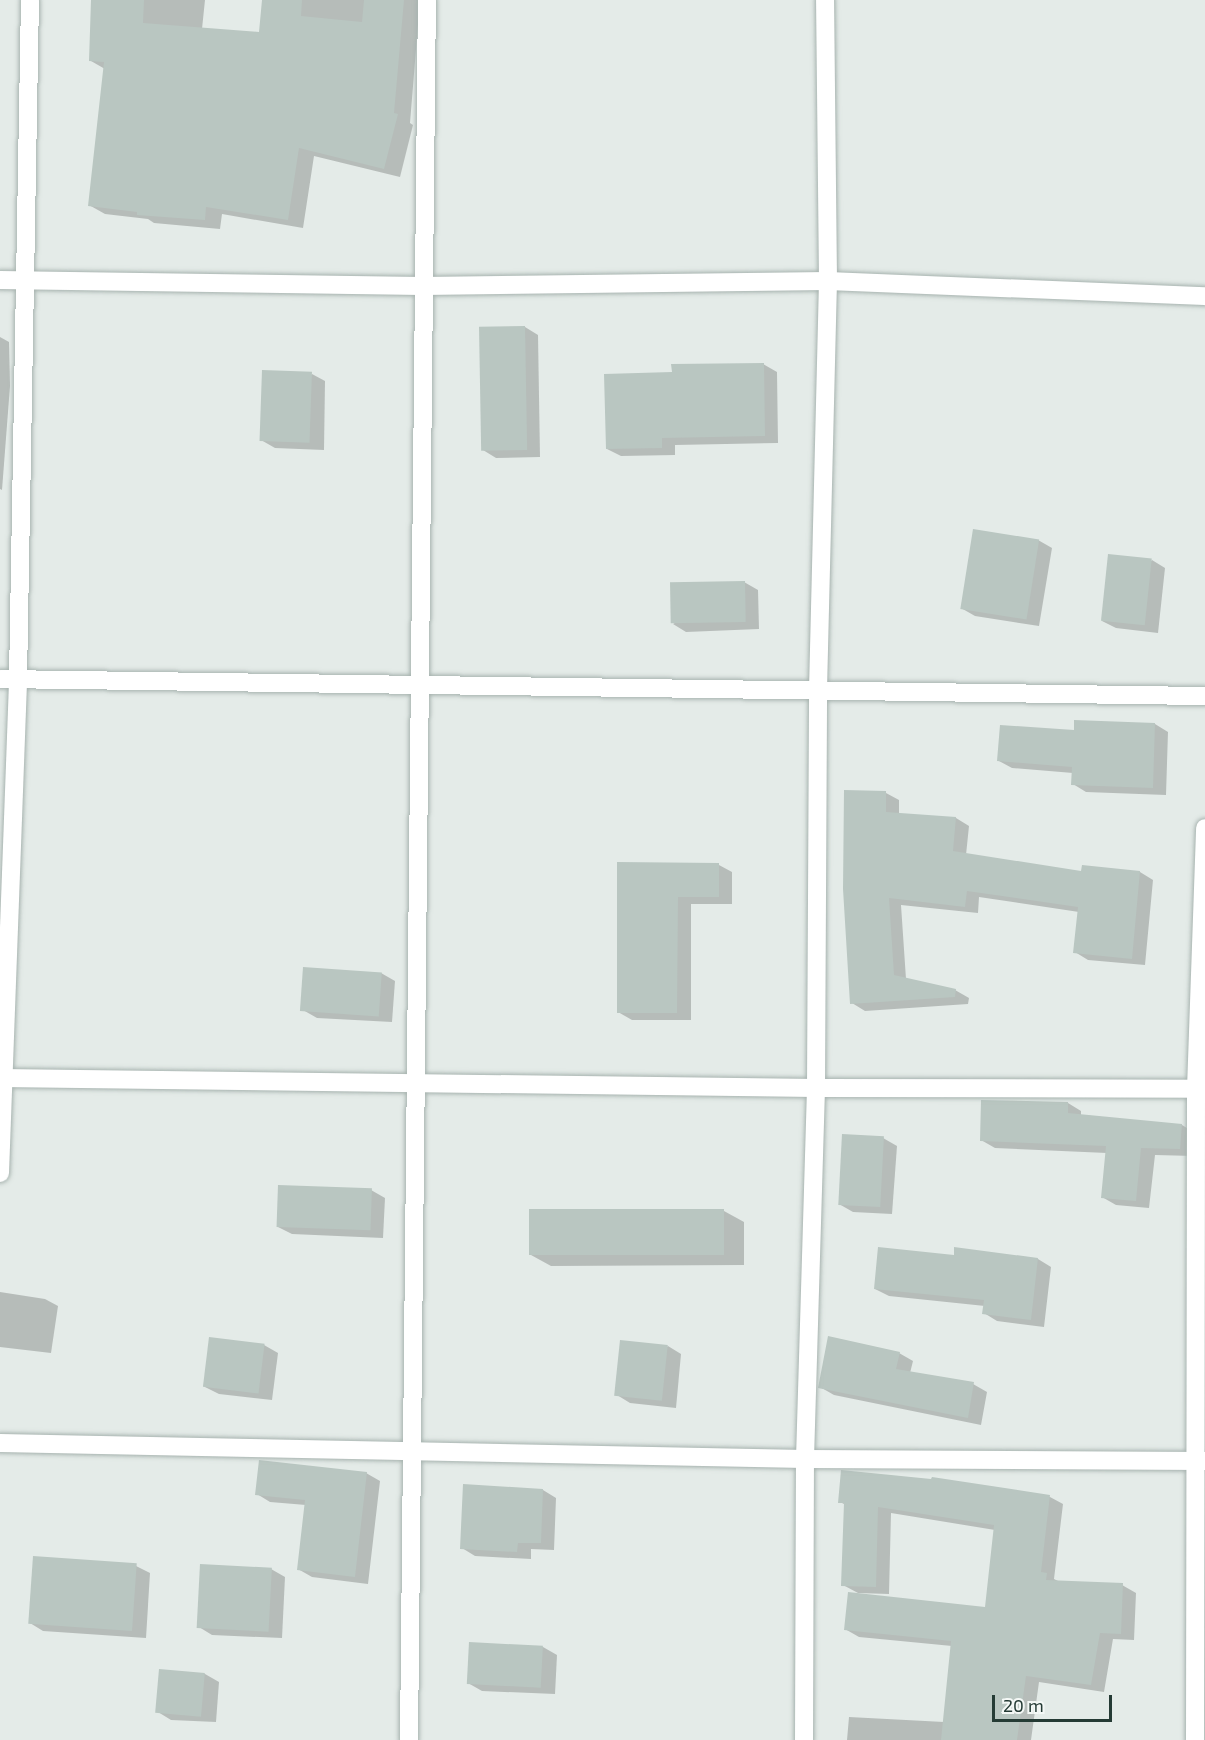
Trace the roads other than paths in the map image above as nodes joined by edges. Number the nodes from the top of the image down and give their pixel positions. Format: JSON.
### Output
{"nodes":[{"id":1,"x":30,"y":0,"type":"edge"},
{"id":2,"x":427,"y":0,"type":"edge"},
{"id":3,"x":825,"y":0,"type":"edge"},
{"id":4,"x":0,"y":280,"type":"edge"},
{"id":5,"x":24,"y":281,"type":"junction"},
{"id":6,"x":828,"y":281,"type":"junction"},
{"id":7,"x":422,"y":286,"type":"junction"},
{"id":8,"x":1205,"y":296,"type":"edge"},
{"id":9,"x":9,"y":679,"type":"edge"},
{"id":10,"x":420,"y":685,"type":"junction"},
{"id":11,"x":818,"y":690,"type":"junction"},
{"id":12,"x":1205,"y":696,"type":"edge"},
{"id":13,"x":1205,"y":828,"type":"edge"},
{"id":14,"x":2,"y":1078,"type":"edge"},
{"id":15,"x":415,"y":1083,"type":"junction"},
{"id":16,"x":816,"y":1088,"type":"junction"},
{"id":17,"x":1200,"y":1089,"type":"edge"},
{"id":18,"x":0,"y":1173,"type":"edge"},
{"id":19,"x":0,"y":1443,"type":"edge"},
{"id":20,"x":411,"y":1452,"type":"junction"},
{"id":21,"x":805,"y":1458,"type":"junction"},
{"id":22,"x":1200,"y":1461,"type":"edge"},
{"id":23,"x":409,"y":1740,"type":"edge"},
{"id":24,"x":804,"y":1740,"type":"edge"},
{"id":25,"x":1195,"y":1740,"type":"edge"}],
"edges":[{"from":1,"to":5,"type":"street"},
{"from":2,"to":7,"type":"street"},
{"from":3,"to":6,"type":"street"},
{"from":4,"to":5,"type":"street"},
{"from":5,"to":7,"type":"street"},
{"from":5,"to":9,"type":"street"},
{"from":6,"to":7,"type":"street"},
{"from":6,"to":8,"type":"street"},
{"from":6,"to":11,"type":"street"},
{"from":7,"to":10,"type":"street"},
{"from":9,"to":10,"type":"street"},
{"from":9,"to":14,"type":"street"},
{"from":10,"to":11,"type":"street"},
{"from":10,"to":15,"type":"street"},
{"from":11,"to":12,"type":"street"},
{"from":11,"to":16,"type":"street"},
{"from":13,"to":17,"type":"street"},
{"from":14,"to":15,"type":"street"},
{"from":14,"to":18,"type":"street"},
{"from":15,"to":16,"type":"street"},
{"from":15,"to":20,"type":"street"},
{"from":16,"to":17,"type":"street"},
{"from":16,"to":21,"type":"street"},
{"from":17,"to":22,"type":"street"},
{"from":19,"to":20,"type":"street"},
{"from":20,"to":21,"type":"street"},
{"from":20,"to":23,"type":"street"},
{"from":21,"to":22,"type":"street"},
{"from":21,"to":24,"type":"street"},
{"from":22,"to":25,"type":"street"}]}
